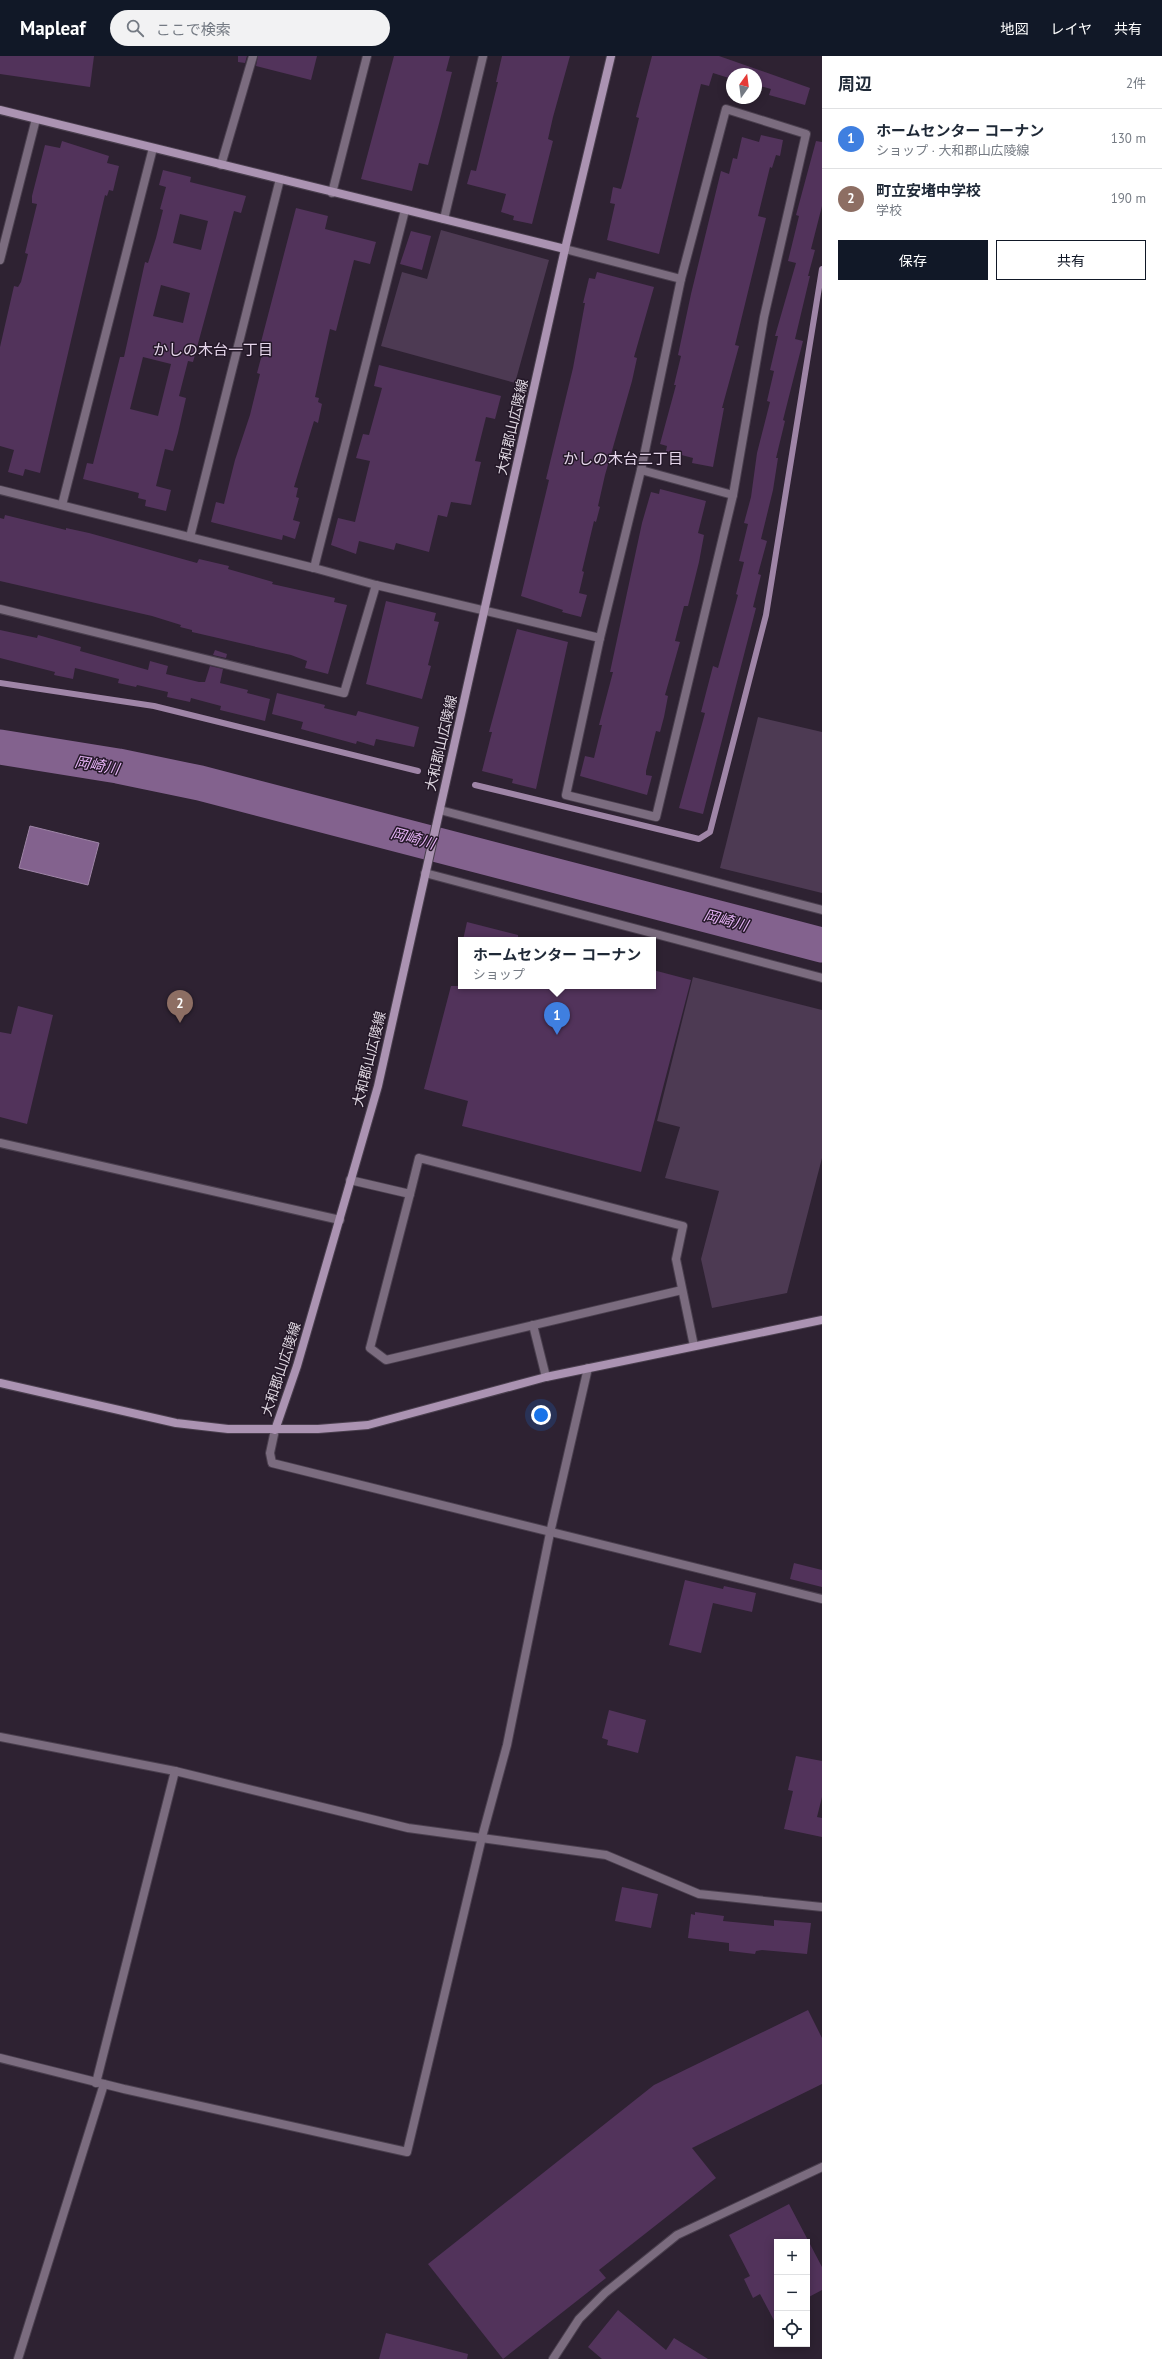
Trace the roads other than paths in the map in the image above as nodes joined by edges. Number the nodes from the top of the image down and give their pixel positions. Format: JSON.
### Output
{"nodes":[{"id":1,"x":253,"y":56,"type":"edge"},
{"id":2,"x":367,"y":56,"type":"edge"},
{"id":3,"x":483,"y":56,"type":"edge"},
{"id":4,"x":611,"y":56,"type":"edge"},
{"id":5,"x":0,"y":110,"type":"edge"},
{"id":6,"x":36,"y":119,"type":"junction"},
{"id":7,"x":153,"y":148,"type":"junction"},
{"id":8,"x":221,"y":165,"type":"junction"},
{"id":9,"x":280,"y":179,"type":"junction"},
{"id":10,"x":332,"y":193,"type":"junction"},
{"id":11,"x":405,"y":210,"type":"junction"},
{"id":12,"x":444,"y":219,"type":"junction"},
{"id":13,"x":565,"y":249,"type":"junction"},
{"id":14,"x":0,"y":260,"type":"edge"},
{"id":15,"x":681,"y":279,"type":"junction"},
{"id":16,"x":641,"y":470,"type":"junction"},
{"id":17,"x":0,"y":490,"type":"edge"},
{"id":18,"x":733,"y":496,"type":"junction"},
{"id":19,"x":62,"y":505,"type":"junction"},
{"id":20,"x":190,"y":537,"type":"junction"},
{"id":21,"x":314,"y":568,"type":"junction"},
{"id":22,"x":376,"y":585,"type":"junction"},
{"id":23,"x":0,"y":609,"type":"edge"},
{"id":24,"x":485,"y":610,"type":"junction"},
{"id":25,"x":600,"y":638,"type":"junction"},
{"id":26,"x":440,"y":810,"type":"junction"},
{"id":27,"x":425,"y":873,"type":"junction"},
{"id":28,"x":822,"y":910,"type":"edge"},
{"id":29,"x":822,"y":978,"type":"edge"},
{"id":30,"x":0,"y":1143,"type":"edge"},
{"id":31,"x":350,"y":1180,"type":"junction"},
{"id":32,"x":410,"y":1194,"type":"junction"},
{"id":33,"x":340,"y":1220,"type":"junction"},
{"id":34,"x":682,"y":1290,"type":"junction"},
{"id":35,"x":822,"y":1320,"type":"edge"},
{"id":36,"x":533,"y":1325,"type":"junction"},
{"id":37,"x":694,"y":1346,"type":"junction"},
{"id":38,"x":588,"y":1368,"type":"junction"},
{"id":39,"x":546,"y":1377,"type":"junction"},
{"id":40,"x":0,"y":1383,"type":"edge"},
{"id":41,"x":275,"y":1430,"type":"junction"},
{"id":42,"x":550,"y":1533,"type":"junction"},
{"id":43,"x":822,"y":1599,"type":"edge"},
{"id":44,"x":0,"y":1738,"type":"edge"},
{"id":45,"x":175,"y":1771,"type":"junction"},
{"id":46,"x":482,"y":1837,"type":"junction"},
{"id":47,"x":822,"y":1907,"type":"edge"},
{"id":48,"x":0,"y":2058,"type":"edge"},
{"id":49,"x":100,"y":2084,"type":"junction"},
{"id":50,"x":822,"y":2167,"type":"edge"},
{"id":51,"x":18,"y":2359,"type":"edge"},
{"id":52,"x":553,"y":2359,"type":"edge"}],
"edges":[{"from":1,"to":8,"type":"street"},
{"from":2,"to":10,"type":"street"},
{"from":3,"to":12,"type":"street"},
{"from":4,"to":13,"type":"street","name":"大和郡山広陵線"},
{"from":5,"to":6,"type":"street"},
{"from":6,"to":7,"type":"street"},
{"from":6,"to":14,"type":"street"},
{"from":7,"to":8,"type":"street"},
{"from":7,"to":19,"type":"street"},
{"from":8,"to":9,"type":"street"},
{"from":9,"to":10,"type":"street"},
{"from":9,"to":20,"type":"street"},
{"from":10,"to":11,"type":"street"},
{"from":11,"to":12,"type":"street"},
{"from":11,"to":21,"type":"street"},
{"from":12,"to":13,"type":"street"},
{"from":13,"to":15,"type":"street"},
{"from":13,"to":24,"type":"street","name":"大和郡山広陵線"},
{"from":15,"to":16,"type":"street"},
{"from":15,"to":18,"type":"street"},
{"from":16,"to":18,"type":"street"},
{"from":16,"to":25,"type":"street"},
{"from":17,"to":19,"type":"street"},
{"from":18,"to":25,"type":"street"},
{"from":19,"to":20,"type":"street"},
{"from":20,"to":21,"type":"street"},
{"from":21,"to":22,"type":"street"},
{"from":22,"to":23,"type":"street"},
{"from":22,"to":24,"type":"street"},
{"from":24,"to":25,"type":"street"},
{"from":24,"to":26,"type":"street","name":"大和郡山広陵線"},
{"from":26,"to":27,"type":"street","name":"大和郡山広陵線"},
{"from":26,"to":28,"type":"street"},
{"from":27,"to":29,"type":"street"},
{"from":27,"to":31,"type":"street","name":"大和郡山広陵線"},
{"from":30,"to":33,"type":"street"},
{"from":31,"to":32,"type":"street"},
{"from":31,"to":33,"type":"street","name":"大和郡山広陵線"},
{"from":32,"to":34,"type":"street"},
{"from":32,"to":36,"type":"street"},
{"from":33,"to":41,"type":"street","name":"大和郡山広陵線"},
{"from":34,"to":36,"type":"street"},
{"from":34,"to":37,"type":"street"},
{"from":35,"to":37,"type":"street"},
{"from":36,"to":39,"type":"street"},
{"from":37,"to":38,"type":"street"},
{"from":38,"to":39,"type":"street"},
{"from":38,"to":42,"type":"street"},
{"from":39,"to":41,"type":"street"},
{"from":40,"to":41,"type":"street"},
{"from":41,"to":42,"type":"street"},
{"from":42,"to":43,"type":"street"},
{"from":42,"to":46,"type":"street"},
{"from":44,"to":45,"type":"street"},
{"from":45,"to":46,"type":"street"},
{"from":45,"to":49,"type":"street"},
{"from":46,"to":47,"type":"street"},
{"from":46,"to":49,"type":"street"},
{"from":48,"to":49,"type":"street"},
{"from":49,"to":51,"type":"street"},
{"from":50,"to":52,"type":"street"}]}
